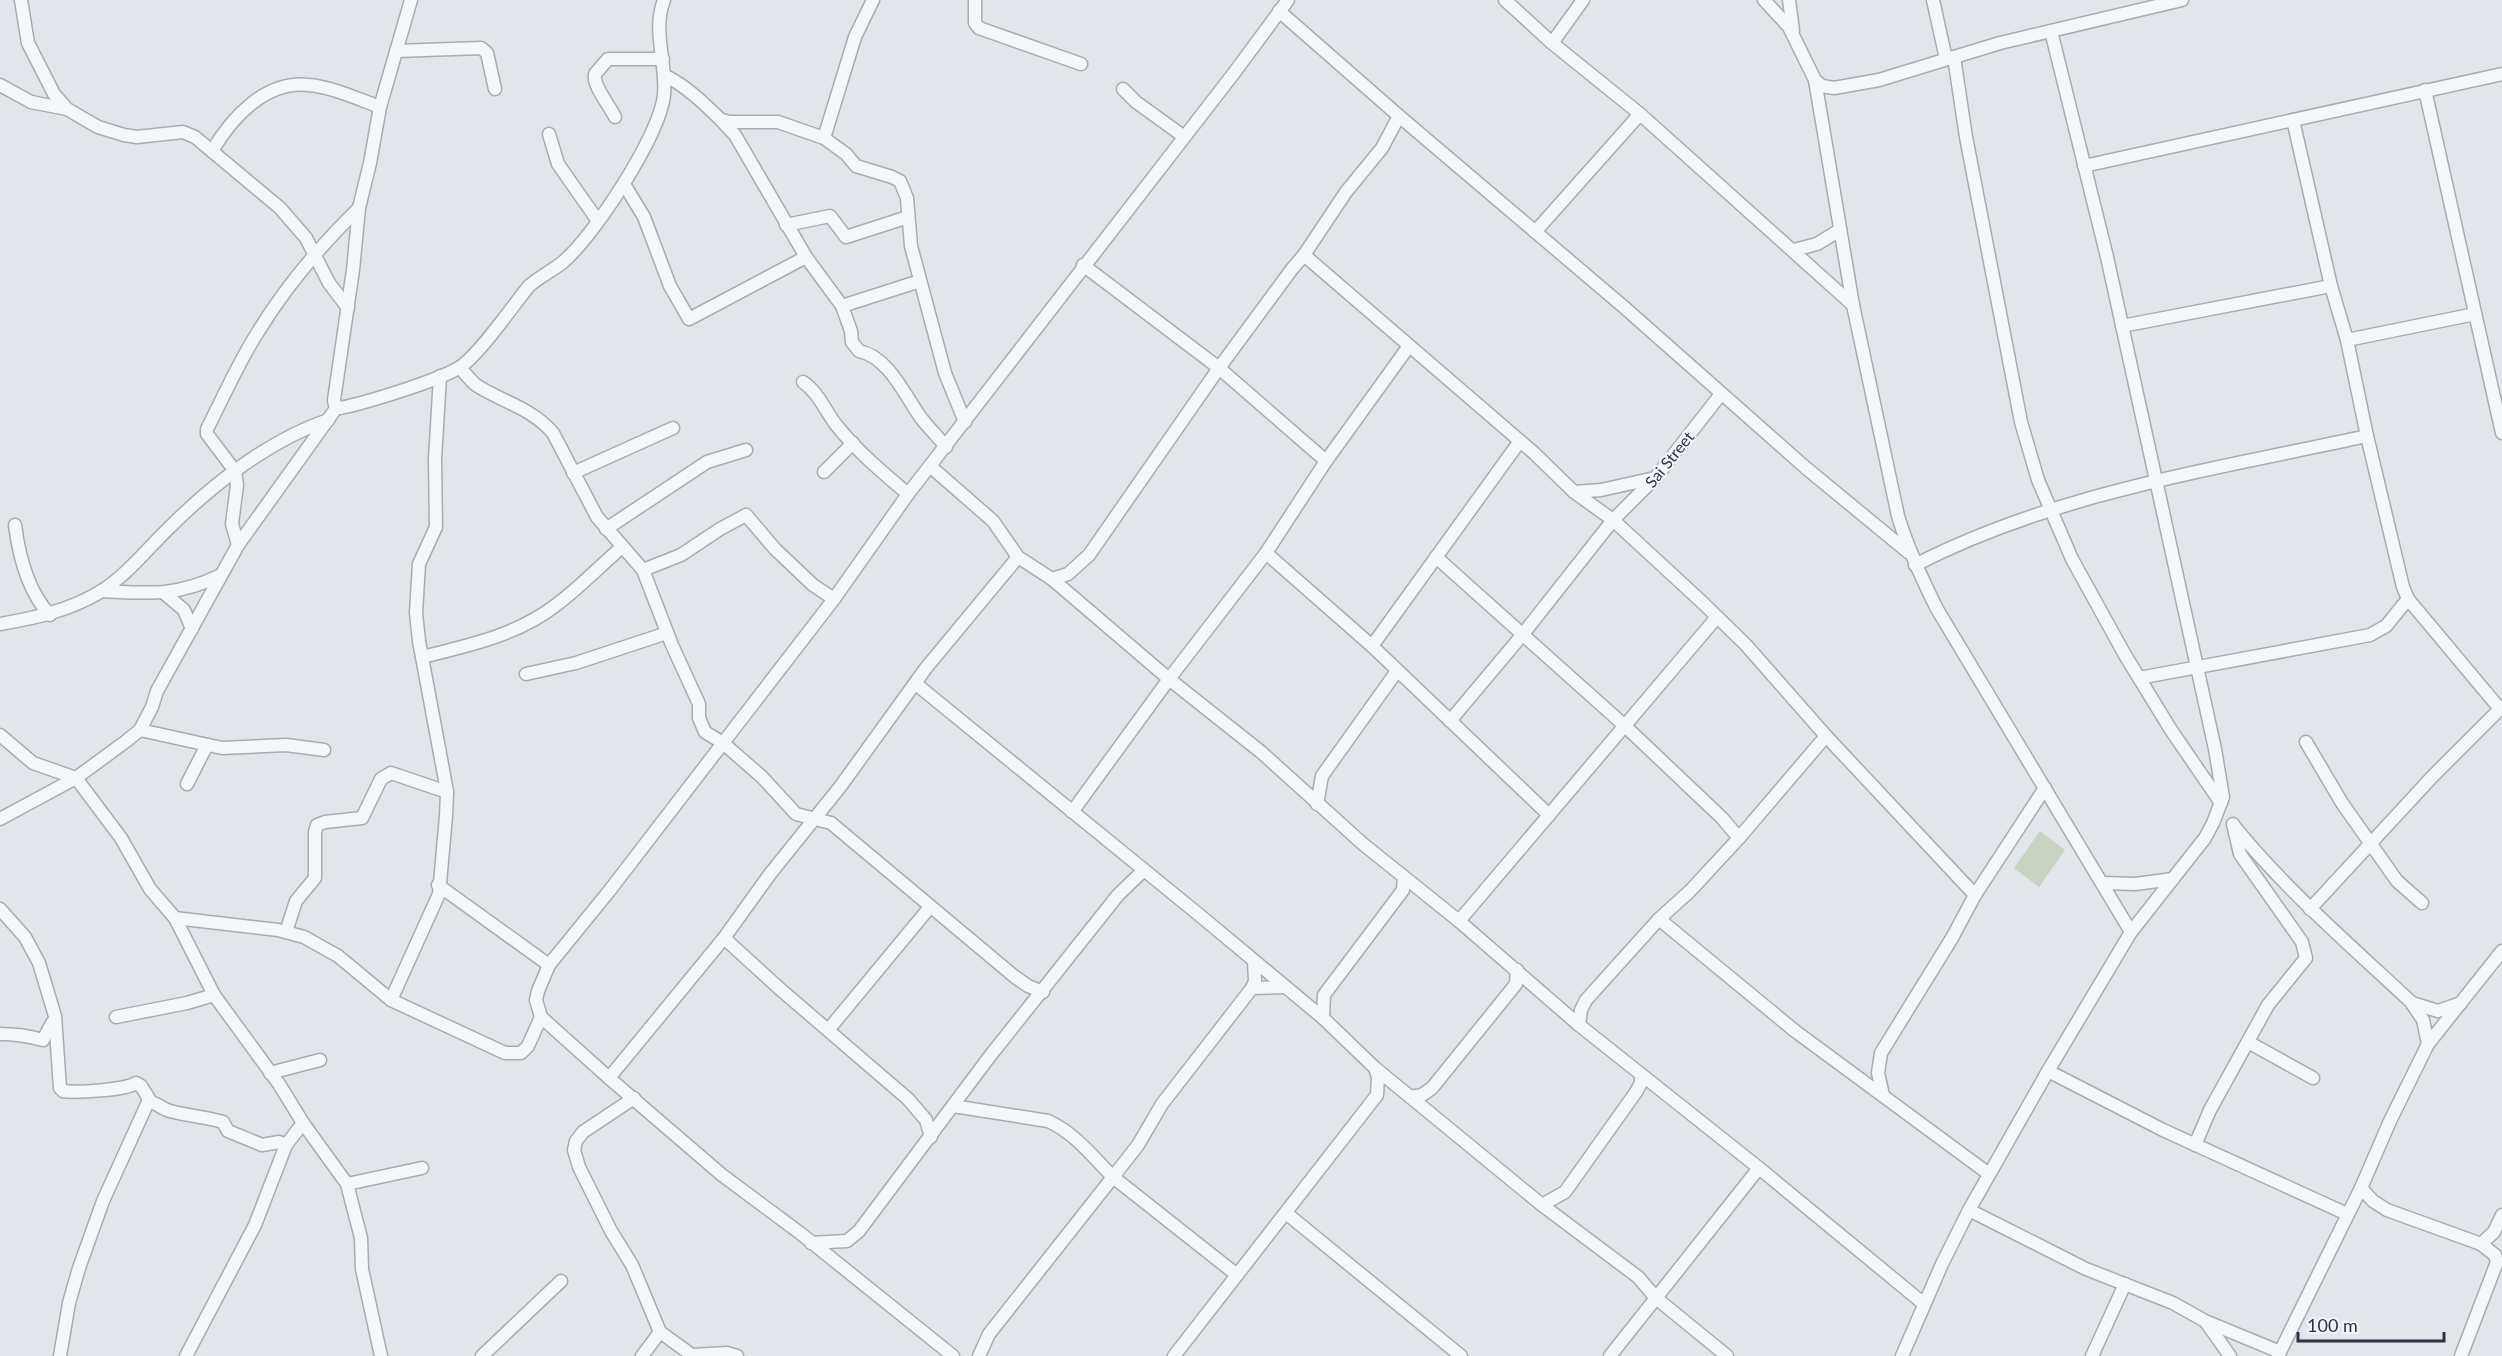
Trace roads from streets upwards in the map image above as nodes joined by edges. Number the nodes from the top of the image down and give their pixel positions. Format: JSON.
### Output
{"nodes":[{"id":1,"x":21,"y":0,"type":"edge"},
{"id":2,"x":411,"y":0,"type":"edge"},
{"id":3,"x":664,"y":0,"type":"edge"},
{"id":4,"x":873,"y":0,"type":"edge"},
{"id":5,"x":1288,"y":0,"type":"edge"},
{"id":6,"x":1505,"y":0,"type":"edge"},
{"id":7,"x":1583,"y":0,"type":"edge"},
{"id":8,"x":1764,"y":0,"type":"edge"},
{"id":9,"x":1789,"y":0,"type":"edge"},
{"id":10,"x":1933,"y":0,"type":"edge"},
{"id":11,"x":2182,"y":0,"type":"edge"},
{"id":12,"x":976,"y":1,"type":"edge"},
{"id":13,"x":1279,"y":11,"type":"junction"},
{"id":14,"x":2051,"y":30,"type":"junction"},
{"id":15,"x":1794,"y":37,"type":"junction"},
{"id":16,"x":1552,"y":44,"type":"junction"},
{"id":17,"x":396,"y":51,"type":"junction"},
{"id":18,"x":1950,"y":58,"type":"junction"},
{"id":19,"x":663,"y":59,"type":"junction"},
{"id":20,"x":1081,"y":64,"type":"dead end"},
{"id":21,"x":2502,"y":74,"type":"edge"},
{"id":22,"x":665,"y":76,"type":"junction"},
{"id":23,"x":1815,"y":80,"type":"junction"},
{"id":24,"x":0,"y":85,"type":"edge"},
{"id":25,"x":495,"y":89,"type":"dead end"},
{"id":26,"x":1123,"y":89,"type":"dead end"},
{"id":27,"x":2425,"y":90,"type":"junction"},
{"id":28,"x":380,"y":108,"type":"junction"},
{"id":29,"x":67,"y":109,"type":"junction"},
{"id":30,"x":1640,"y":114,"type":"junction"},
{"id":31,"x":1399,"y":116,"type":"junction"},
{"id":32,"x":615,"y":117,"type":"dead end"},
{"id":33,"x":722,"y":120,"type":"junction"},
{"id":34,"x":2293,"y":120,"type":"junction"},
{"id":35,"x":549,"y":134,"type":"dead end"},
{"id":36,"x":1183,"y":136,"type":"junction"},
{"id":37,"x":824,"y":138,"type":"junction"},
{"id":38,"x":212,"y":151,"type":"junction"},
{"id":39,"x":2084,"y":166,"type":"junction"},
{"id":40,"x":624,"y":184,"type":"junction"},
{"id":41,"x":359,"y":208,"type":"junction"},
{"id":42,"x":908,"y":218,"type":"junction"},
{"id":43,"x":598,"y":221,"type":"junction"},
{"id":44,"x":786,"y":225,"type":"junction"},
{"id":45,"x":1840,"y":230,"type":"junction"},
{"id":46,"x":1535,"y":232,"type":"junction"},
{"id":47,"x":1794,"y":250,"type":"junction"},
{"id":48,"x":315,"y":254,"type":"junction"},
{"id":49,"x":1304,"y":255,"type":"junction"},
{"id":50,"x":806,"y":257,"type":"junction"},
{"id":51,"x":1083,"y":265,"type":"junction"},
{"id":52,"x":920,"y":281,"type":"junction"},
{"id":53,"x":2331,"y":286,"type":"junction"},
{"id":54,"x":1853,"y":304,"type":"junction"},
{"id":55,"x":842,"y":306,"type":"junction"},
{"id":56,"x":348,"y":308,"type":"junction"},
{"id":57,"x":2475,"y":314,"type":"junction"},
{"id":58,"x":2122,"y":326,"type":"junction"},
{"id":59,"x":2347,"y":340,"type":"junction"},
{"id":60,"x":1409,"y":346,"type":"junction"},
{"id":61,"x":460,"y":368,"type":"junction"},
{"id":62,"x":1219,"y":368,"type":"junction"},
{"id":63,"x":440,"y":376,"type":"junction"},
{"id":64,"x":803,"y":382,"type":"dead end"},
{"id":65,"x":1721,"y":394,"type":"junction"},
{"id":66,"x":337,"y":407,"type":"junction"},
{"id":67,"x":328,"y":420,"type":"junction"},
{"id":68,"x":965,"y":422,"type":"junction"},
{"id":69,"x":673,"y":428,"type":"dead end"},
{"id":70,"x":2502,"y":433,"type":"edge"},
{"id":71,"x":2367,"y":436,"type":"junction"},
{"id":72,"x":1520,"y":441,"type":"junction"},
{"id":73,"x":853,"y":443,"type":"junction"},
{"id":74,"x":946,"y":447,"type":"junction"},
{"id":75,"x":746,"y":450,"type":"dead end"},
{"id":76,"x":1326,"y":461,"type":"junction"},
{"id":77,"x":930,"y":466,"type":"junction"},
{"id":78,"x":235,"y":471,"type":"junction"},
{"id":79,"x":824,"y":472,"type":"dead end"},
{"id":80,"x":573,"y":473,"type":"junction"},
{"id":81,"x":1656,"y":477,"type":"junction"},
{"id":82,"x":2157,"y":482,"type":"junction"},
{"id":83,"x":1574,"y":492,"type":"junction"},
{"id":84,"x":908,"y":494,"type":"junction"},
{"id":85,"x":2050,"y":512,"type":"junction"},
{"id":86,"x":1613,"y":520,"type":"junction"},
{"id":87,"x":15,"y":525,"type":"dead end"},
{"id":88,"x":606,"y":529,"type":"junction"},
{"id":89,"x":238,"y":545,"type":"junction"},
{"id":90,"x":622,"y":547,"type":"junction"},
{"id":91,"x":1266,"y":553,"type":"junction"},
{"id":92,"x":1018,"y":557,"type":"junction"},
{"id":93,"x":1436,"y":557,"type":"junction"},
{"id":94,"x":1913,"y":560,"type":"junction"},
{"id":95,"x":643,"y":570,"type":"junction"},
{"id":96,"x":219,"y":576,"type":"junction"},
{"id":97,"x":1052,"y":579,"type":"junction"},
{"id":98,"x":101,"y":591,"type":"junction"},
{"id":99,"x":164,"y":593,"type":"junction"},
{"id":100,"x":834,"y":599,"type":"junction"},
{"id":101,"x":2408,"y":599,"type":"junction"},
{"id":102,"x":50,"y":615,"type":"junction"},
{"id":103,"x":1717,"y":617,"type":"junction"},
{"id":104,"x":0,"y":624,"type":"edge"},
{"id":105,"x":192,"y":629,"type":"junction"},
{"id":106,"x":667,"y":633,"type":"junction"},
{"id":107,"x":1523,"y":634,"type":"junction"},
{"id":108,"x":1371,"y":646,"type":"junction"},
{"id":109,"x":422,"y":657,"type":"junction"},
{"id":110,"x":2197,"y":668,"type":"junction"},
{"id":111,"x":1397,"y":671,"type":"junction"},
{"id":112,"x":526,"y":674,"type":"dead end"},
{"id":113,"x":2139,"y":678,"type":"junction"},
{"id":114,"x":1168,"y":679,"type":"junction"},
{"id":115,"x":916,"y":684,"type":"junction"},
{"id":116,"x":2501,"y":708,"type":"edge"},
{"id":117,"x":1450,"y":721,"type":"junction"},
{"id":118,"x":1625,"y":726,"type":"junction"},
{"id":119,"x":140,"y":730,"type":"junction"},
{"id":120,"x":0,"y":735,"type":"edge"},
{"id":121,"x":1826,"y":736,"type":"junction"},
{"id":122,"x":2306,"y":742,"type":"dead end"},
{"id":123,"x":723,"y":743,"type":"junction"},
{"id":124,"x":207,"y":745,"type":"junction"},
{"id":125,"x":324,"y":750,"type":"dead end"},
{"id":126,"x":76,"y":778,"type":"junction"},
{"id":127,"x":187,"y":784,"type":"dead end"},
{"id":128,"x":2045,"y":788,"type":"junction"},
{"id":129,"x":447,"y":792,"type":"junction"},
{"id":130,"x":1317,"y":804,"type":"junction"},
{"id":131,"x":2221,"y":806,"type":"junction"},
{"id":132,"x":1072,"y":812,"type":"junction"},
{"id":133,"x":1549,"y":815,"type":"junction"},
{"id":134,"x":814,"y":818,"type":"junction"},
{"id":135,"x":0,"y":819,"type":"edge"},
{"id":136,"x":2233,"y":824,"type":"junction"},
{"id":137,"x":1739,"y":838,"type":"junction"},
{"id":138,"x":2371,"y":844,"type":"junction"},
{"id":139,"x":1144,"y":870,"type":"junction"},
{"id":140,"x":1404,"y":878,"type":"junction"},
{"id":141,"x":2173,"y":879,"type":"junction"},
{"id":142,"x":2102,"y":883,"type":"junction"},
{"id":143,"x":438,"y":885,"type":"junction"},
{"id":144,"x":1975,"y":895,"type":"junction"},
{"id":145,"x":2422,"y":903,"type":"dead end"},
{"id":146,"x":930,"y":907,"type":"junction"},
{"id":147,"x":0,"y":909,"type":"edge"},
{"id":148,"x":2310,"y":909,"type":"junction"},
{"id":149,"x":174,"y":918,"type":"junction"},
{"id":150,"x":1659,"y":919,"type":"junction"},
{"id":151,"x":1459,"y":921,"type":"junction"},
{"id":152,"x":286,"y":932,"type":"junction"},
{"id":153,"x":2131,"y":932,"type":"junction"},
{"id":154,"x":724,"y":938,"type":"junction"},
{"id":155,"x":2502,"y":951,"type":"edge"},
{"id":156,"x":1254,"y":961,"type":"junction"},
{"id":157,"x":549,"y":965,"type":"junction"},
{"id":158,"x":1517,"y":970,"type":"junction"},
{"id":159,"x":1285,"y":987,"type":"junction"},
{"id":160,"x":1252,"y":988,"type":"junction"},
{"id":161,"x":1043,"y":992,"type":"junction"},
{"id":162,"x":214,"y":995,"type":"junction"},
{"id":163,"x":1324,"y":995,"type":"junction"},
{"id":164,"x":391,"y":1000,"type":"junction"},
{"id":165,"x":1301,"y":1000,"type":"junction"},
{"id":166,"x":1586,"y":1000,"type":"junction"},
{"id":167,"x":2411,"y":1002,"type":"junction"},
{"id":168,"x":2463,"y":1003,"type":"junction"},
{"id":169,"x":1558,"y":1006,"type":"junction"},
{"id":170,"x":116,"y":1017,"type":"dead end"},
{"id":171,"x":541,"y":1017,"type":"junction"},
{"id":172,"x":1323,"y":1018,"type":"junction"},
{"id":173,"x":54,"y":1022,"type":"junction"},
{"id":174,"x":1579,"y":1025,"type":"junction"},
{"id":175,"x":829,"y":1029,"type":"junction"},
{"id":176,"x":0,"y":1034,"type":"edge"},
{"id":177,"x":2248,"y":1042,"type":"junction"},
{"id":178,"x":2428,"y":1044,"type":"junction"},
{"id":179,"x":320,"y":1060,"type":"dead end"},
{"id":180,"x":1879,"y":1060,"type":"junction"},
{"id":181,"x":1375,"y":1068,"type":"junction"},
{"id":182,"x":2048,"y":1071,"type":"junction"},
{"id":183,"x":270,"y":1073,"type":"junction"},
{"id":184,"x":1854,"y":1073,"type":"junction"},
{"id":185,"x":1641,"y":1076,"type":"junction"},
{"id":186,"x":609,"y":1078,"type":"junction"},
{"id":187,"x":2313,"y":1078,"type":"dead end"},
{"id":188,"x":1406,"y":1094,"type":"junction"},
{"id":189,"x":1377,"y":1095,"type":"junction"},
{"id":190,"x":1883,"y":1095,"type":"junction"},
{"id":191,"x":634,"y":1098,"type":"junction"},
{"id":192,"x":151,"y":1102,"type":"junction"},
{"id":193,"x":953,"y":1106,"type":"junction"},
{"id":194,"x":303,"y":1123,"type":"junction"},
{"id":195,"x":931,"y":1137,"type":"junction"},
{"id":196,"x":286,"y":1145,"type":"junction"},
{"id":197,"x":2195,"y":1145,"type":"junction"},
{"id":198,"x":422,"y":1168,"type":"dead end"},
{"id":199,"x":1759,"y":1168,"type":"junction"},
{"id":200,"x":1989,"y":1174,"type":"junction"},
{"id":201,"x":1113,"y":1177,"type":"junction"},
{"id":202,"x":347,"y":1184,"type":"junction"},
{"id":203,"x":2361,"y":1188,"type":"junction"},
{"id":204,"x":1542,"y":1205,"type":"junction"},
{"id":205,"x":1969,"y":1210,"type":"junction"},
{"id":206,"x":1286,"y":1214,"type":"junction"},
{"id":207,"x":2347,"y":1214,"type":"junction"},
{"id":208,"x":2502,"y":1215,"type":"edge"},
{"id":209,"x":849,"y":1240,"type":"junction"},
{"id":210,"x":812,"y":1243,"type":"junction"},
{"id":211,"x":2481,"y":1244,"type":"junction"},
{"id":212,"x":841,"y":1266,"type":"junction"},
{"id":213,"x":1237,"y":1275,"type":"junction"},
{"id":214,"x":561,"y":1281,"type":"dead end"},
{"id":215,"x":2125,"y":1284,"type":"junction"},
{"id":216,"x":1656,"y":1298,"type":"junction"},
{"id":217,"x":1924,"y":1304,"type":"junction"},
{"id":218,"x":2205,"y":1321,"type":"junction"},
{"id":219,"x":660,"y":1332,"type":"junction"},
{"id":220,"x":2279,"y":1354,"type":"edge"},
{"id":221,"x":60,"y":1356,"type":"edge"},
{"id":222,"x":186,"y":1356,"type":"edge"},
{"id":223,"x":381,"y":1356,"type":"edge"},
{"id":224,"x":482,"y":1356,"type":"edge"},
{"id":225,"x":642,"y":1356,"type":"edge"},
{"id":226,"x":737,"y":1356,"type":"edge"},
{"id":227,"x":952,"y":1356,"type":"edge"},
{"id":228,"x":979,"y":1356,"type":"edge"},
{"id":229,"x":1174,"y":1356,"type":"edge"},
{"id":230,"x":1461,"y":1356,"type":"edge"},
{"id":231,"x":1610,"y":1356,"type":"edge"},
{"id":232,"x":1727,"y":1356,"type":"edge"},
{"id":233,"x":1902,"y":1356,"type":"edge"},
{"id":234,"x":2092,"y":1356,"type":"edge"},
{"id":235,"x":2230,"y":1356,"type":"edge"},
{"id":236,"x":2461,"y":1356,"type":"edge"}],
"edges":[{"from":1,"to":29,"type":"street"},
{"from":2,"to":17,"type":"street"},
{"from":3,"to":19,"type":"street"},
{"from":4,"to":37,"type":"street"},
{"from":5,"to":13,"type":"street"},
{"from":6,"to":16,"type":"street"},
{"from":7,"to":16,"type":"street"},
{"from":8,"to":15,"type":"street"},
{"from":9,"to":15,"type":"street"},
{"from":10,"to":18,"type":"street"},
{"from":11,"to":14,"type":"street"},
{"from":12,"to":20,"type":"street"},
{"from":13,"to":31,"type":"street"},
{"from":13,"to":36,"type":"street"},
{"from":14,"to":18,"type":"street"},
{"from":14,"to":39,"type":"street"},
{"from":15,"to":23,"type":"street"},
{"from":16,"to":30,"type":"street"},
{"from":17,"to":25,"type":"street"},
{"from":17,"to":28,"type":"street"},
{"from":18,"to":23,"type":"street"},
{"from":18,"to":85,"type":"street"},
{"from":19,"to":22,"type":"street"},
{"from":19,"to":32,"type":"street"},
{"from":21,"to":27,"type":"street"},
{"from":22,"to":33,"type":"street"},
{"from":22,"to":40,"type":"street"},
{"from":23,"to":45,"type":"street"},
{"from":24,"to":29,"type":"street"},
{"from":26,"to":36,"type":"street"},
{"from":27,"to":34,"type":"street"},
{"from":27,"to":57,"type":"street"},
{"from":28,"to":38,"type":"street"},
{"from":28,"to":41,"type":"street"},
{"from":29,"to":38,"type":"street"},
{"from":30,"to":46,"type":"street"},
{"from":30,"to":47,"type":"street"},
{"from":31,"to":46,"type":"street"},
{"from":31,"to":49,"type":"street"},
{"from":33,"to":37,"type":"street"},
{"from":33,"to":44,"type":"street"},
{"from":34,"to":39,"type":"street"},
{"from":34,"to":53,"type":"street"},
{"from":35,"to":43,"type":"street"},
{"from":36,"to":51,"type":"street"},
{"from":37,"to":42,"type":"street"},
{"from":38,"to":48,"type":"street"},
{"from":39,"to":58,"type":"street"},
{"from":40,"to":43,"type":"street"},
{"from":40,"to":50,"type":"street"},
{"from":41,"to":48,"type":"street"},
{"from":41,"to":56,"type":"street"},
{"from":42,"to":44,"type":"street"},
{"from":42,"to":52,"type":"street"},
{"from":43,"to":61,"type":"street"},
{"from":44,"to":50,"type":"street"},
{"from":45,"to":47,"type":"street"},
{"from":45,"to":54,"type":"street"},
{"from":46,"to":65,"type":"street"},
{"from":47,"to":54,"type":"street"},
{"from":48,"to":56,"type":"street"},
{"from":48,"to":78,"type":"street"},
{"from":49,"to":60,"type":"street"},
{"from":49,"to":62,"type":"street"},
{"from":50,"to":55,"type":"street"},
{"from":51,"to":62,"type":"street"},
{"from":51,"to":68,"type":"street"},
{"from":52,"to":55,"type":"street"},
{"from":52,"to":68,"type":"street"},
{"from":53,"to":58,"type":"street"},
{"from":53,"to":59,"type":"street"},
{"from":54,"to":94,"type":"street"},
{"from":55,"to":74,"type":"street"},
{"from":56,"to":66,"type":"street"},
{"from":57,"to":59,"type":"street"},
{"from":57,"to":70,"type":"street"},
{"from":58,"to":82,"type":"street"},
{"from":59,"to":71,"type":"street"},
{"from":60,"to":72,"type":"street"},
{"from":60,"to":76,"type":"street"},
{"from":61,"to":63,"type":"street"},
{"from":61,"to":80,"type":"street"},
{"from":62,"to":76,"type":"street"},
{"from":62,"to":97,"type":"street"},
{"from":63,"to":66,"type":"street"},
{"from":63,"to":109,"type":"street"},
{"from":64,"to":73,"type":"street"},
{"from":65,"to":81,"type":"street","name":"Sai Street"},
{"from":65,"to":94,"type":"street"},
{"from":66,"to":67,"type":"street"},
{"from":67,"to":78,"type":"street"},
{"from":67,"to":89,"type":"street"},
{"from":68,"to":74,"type":"street"},
{"from":69,"to":80,"type":"street"},
{"from":71,"to":82,"type":"street"},
{"from":71,"to":101,"type":"street"},
{"from":72,"to":83,"type":"street"},
{"from":72,"to":93,"type":"street"},
{"from":73,"to":79,"type":"street"},
{"from":73,"to":84,"type":"street"},
{"from":74,"to":77,"type":"street"},
{"from":75,"to":88,"type":"street"},
{"from":76,"to":91,"type":"street"},
{"from":77,"to":84,"type":"street"},
{"from":77,"to":92,"type":"street"},
{"from":78,"to":89,"type":"street"},
{"from":78,"to":98,"type":"street"},
{"from":80,"to":88,"type":"street"},
{"from":81,"to":83,"type":"street"},
{"from":81,"to":86,"type":"street","name":"Sai Street"},
{"from":82,"to":85,"type":"street"},
{"from":82,"to":110,"type":"street"},
{"from":83,"to":86,"type":"street"},
{"from":84,"to":100,"type":"street"},
{"from":85,"to":94,"type":"street"},
{"from":85,"to":113,"type":"street"},
{"from":86,"to":103,"type":"street"},
{"from":86,"to":107,"type":"street","name":"Sai Street"},
{"from":87,"to":102,"type":"street"},
{"from":88,"to":90,"type":"street"},
{"from":89,"to":96,"type":"street"},
{"from":90,"to":95,"type":"street"},
{"from":90,"to":109,"type":"street"},
{"from":91,"to":108,"type":"street"},
{"from":91,"to":114,"type":"street"},
{"from":92,"to":97,"type":"street"},
{"from":92,"to":115,"type":"street"},
{"from":93,"to":107,"type":"street"},
{"from":93,"to":108,"type":"street"},
{"from":94,"to":128,"type":"street"},
{"from":95,"to":100,"type":"street"},
{"from":95,"to":106,"type":"street"},
{"from":96,"to":99,"type":"street"},
{"from":96,"to":105,"type":"street"},
{"from":97,"to":114,"type":"street"},
{"from":98,"to":99,"type":"street"},
{"from":98,"to":102,"type":"street"},
{"from":99,"to":105,"type":"street"},
{"from":100,"to":123,"type":"street"},
{"from":101,"to":110,"type":"street"},
{"from":101,"to":116,"type":"street"},
{"from":102,"to":104,"type":"street"},
{"from":103,"to":118,"type":"street"},
{"from":103,"to":121,"type":"street"},
{"from":105,"to":119,"type":"street"},
{"from":106,"to":112,"type":"street"},
{"from":106,"to":123,"type":"street"},
{"from":107,"to":117,"type":"street","name":"Sai Street"},
{"from":107,"to":118,"type":"street"},
{"from":108,"to":111,"type":"street"},
{"from":109,"to":129,"type":"street"},
{"from":110,"to":113,"type":"street"},
{"from":110,"to":131,"type":"street"},
{"from":111,"to":117,"type":"street"},
{"from":111,"to":130,"type":"street"},
{"from":113,"to":131,"type":"street"},
{"from":114,"to":130,"type":"street"},
{"from":114,"to":132,"type":"street"},
{"from":115,"to":132,"type":"street"},
{"from":115,"to":134,"type":"street"},
{"from":116,"to":138,"type":"street"},
{"from":117,"to":133,"type":"street"},
{"from":118,"to":133,"type":"street"},
{"from":118,"to":137,"type":"street"},
{"from":119,"to":124,"type":"street"},
{"from":119,"to":126,"type":"street"},
{"from":120,"to":126,"type":"street"},
{"from":121,"to":137,"type":"street"},
{"from":121,"to":144,"type":"street"},
{"from":122,"to":138,"type":"street"},
{"from":123,"to":134,"type":"street"},
{"from":123,"to":157,"type":"street"},
{"from":124,"to":125,"type":"street"},
{"from":124,"to":127,"type":"street"},
{"from":126,"to":135,"type":"street"},
{"from":126,"to":149,"type":"street"},
{"from":128,"to":142,"type":"street"},
{"from":128,"to":144,"type":"street"},
{"from":129,"to":143,"type":"street"},
{"from":129,"to":152,"type":"street"},
{"from":130,"to":140,"type":"street"},
{"from":131,"to":136,"type":"street"},
{"from":131,"to":141,"type":"street"},
{"from":132,"to":139,"type":"street"},
{"from":133,"to":151,"type":"street"},
{"from":134,"to":146,"type":"street"},
{"from":134,"to":154,"type":"street"},
{"from":136,"to":148,"type":"street"},
{"from":136,"to":177,"type":"street"},
{"from":137,"to":150,"type":"street"},
{"from":138,"to":145,"type":"street"},
{"from":138,"to":148,"type":"street"},
{"from":139,"to":156,"type":"street"},
{"from":139,"to":161,"type":"street"},
{"from":140,"to":151,"type":"street"},
{"from":140,"to":163,"type":"street"},
{"from":141,"to":142,"type":"street"},
{"from":141,"to":153,"type":"street"},
{"from":142,"to":153,"type":"street"},
{"from":143,"to":157,"type":"street"},
{"from":143,"to":164,"type":"street"},
{"from":144,"to":180,"type":"street"},
{"from":146,"to":161,"type":"street"},
{"from":146,"to":175,"type":"street"},
{"from":147,"to":173,"type":"street"},
{"from":148,"to":167,"type":"street"},
{"from":149,"to":152,"type":"street"},
{"from":149,"to":162,"type":"street"},
{"from":150,"to":166,"type":"street"},
{"from":150,"to":184,"type":"street"},
{"from":151,"to":158,"type":"street"},
{"from":152,"to":164,"type":"street"},
{"from":153,"to":182,"type":"street"},
{"from":154,"to":175,"type":"street"},
{"from":154,"to":186,"type":"street"},
{"from":155,"to":168,"type":"street"},
{"from":156,"to":159,"type":"street"},
{"from":156,"to":160,"type":"street"},
{"from":157,"to":171,"type":"street"},
{"from":158,"to":169,"type":"street"},
{"from":158,"to":188,"type":"street"},
{"from":159,"to":160,"type":"street"},
{"from":159,"to":165,"type":"street"},
{"from":160,"to":201,"type":"street"},
{"from":161,"to":193,"type":"street"},
{"from":162,"to":170,"type":"street"},
{"from":162,"to":183,"type":"street"},
{"from":163,"to":165,"type":"street"},
{"from":163,"to":172,"type":"street"},
{"from":164,"to":171,"type":"street"},
{"from":165,"to":172,"type":"street"},
{"from":166,"to":169,"type":"street"},
{"from":166,"to":174,"type":"street"},
{"from":167,"to":168,"type":"street"},
{"from":167,"to":178,"type":"street"},
{"from":168,"to":178,"type":"street"},
{"from":169,"to":174,"type":"street"},
{"from":171,"to":186,"type":"street"},
{"from":172,"to":181,"type":"street"},
{"from":173,"to":176,"type":"street"},
{"from":173,"to":192,"type":"street"},
{"from":174,"to":185,"type":"street"},
{"from":175,"to":195,"type":"street"},
{"from":177,"to":187,"type":"street"},
{"from":177,"to":197,"type":"street"},
{"from":178,"to":203,"type":"street"},
{"from":179,"to":183,"type":"street"},
{"from":180,"to":184,"type":"street"},
{"from":180,"to":190,"type":"street"},
{"from":181,"to":188,"type":"street"},
{"from":181,"to":189,"type":"street"},
{"from":182,"to":197,"type":"street"},
{"from":182,"to":200,"type":"street"},
{"from":183,"to":194,"type":"street"},
{"from":184,"to":190,"type":"street"},
{"from":185,"to":199,"type":"street"},
{"from":185,"to":204,"type":"street"},
{"from":186,"to":191,"type":"street"},
{"from":188,"to":189,"type":"street"},
{"from":188,"to":204,"type":"street"},
{"from":189,"to":206,"type":"street"},
{"from":190,"to":200,"type":"street"},
{"from":191,"to":210,"type":"street"},
{"from":191,"to":219,"type":"street"},
{"from":192,"to":196,"type":"street"},
{"from":192,"to":221,"type":"street"},
{"from":193,"to":195,"type":"street"},
{"from":193,"to":201,"type":"street"},
{"from":194,"to":196,"type":"street"},
{"from":194,"to":202,"type":"street"},
{"from":195,"to":209,"type":"street"},
{"from":196,"to":222,"type":"street"},
{"from":197,"to":207,"type":"street"},
{"from":198,"to":202,"type":"street"},
{"from":199,"to":216,"type":"street"},
{"from":199,"to":217,"type":"street"},
{"from":200,"to":205,"type":"street"},
{"from":201,"to":213,"type":"street"},
{"from":201,"to":228,"type":"street"},
{"from":202,"to":223,"type":"street"},
{"from":203,"to":207,"type":"street"},
{"from":203,"to":211,"type":"street"},
{"from":204,"to":216,"type":"street"},
{"from":205,"to":215,"type":"street"},
{"from":205,"to":217,"type":"street"},
{"from":206,"to":213,"type":"street"},
{"from":206,"to":230,"type":"street"},
{"from":207,"to":220,"type":"street"},
{"from":208,"to":211,"type":"street"},
{"from":209,"to":210,"type":"street"},
{"from":209,"to":212,"type":"street"},
{"from":210,"to":212,"type":"street"},
{"from":211,"to":236,"type":"street"},
{"from":212,"to":227,"type":"street"},
{"from":213,"to":229,"type":"street"},
{"from":214,"to":224,"type":"street"},
{"from":215,"to":218,"type":"street"},
{"from":215,"to":234,"type":"street"},
{"from":216,"to":231,"type":"street"},
{"from":216,"to":232,"type":"street"},
{"from":217,"to":233,"type":"street"},
{"from":218,"to":220,"type":"street"},
{"from":218,"to":235,"type":"street"},
{"from":219,"to":225,"type":"street"},
{"from":219,"to":226,"type":"street"}]}
